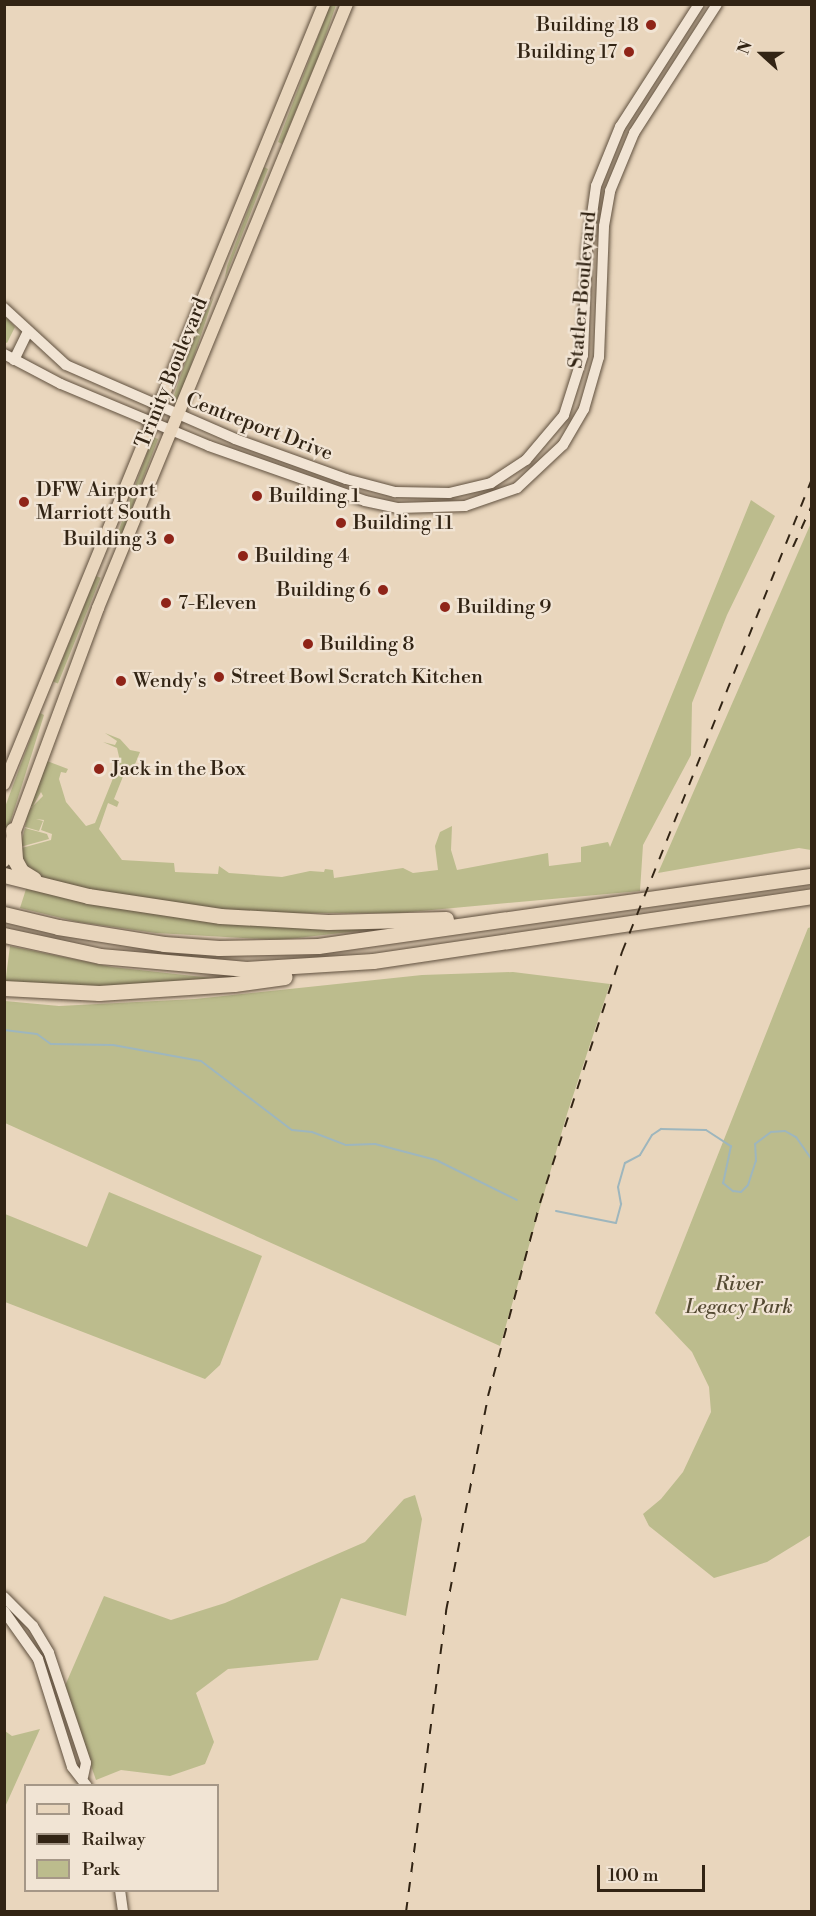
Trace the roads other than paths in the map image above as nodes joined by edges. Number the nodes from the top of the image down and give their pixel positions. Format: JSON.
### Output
{"nodes":[{"id":1,"x":324,"y":4,"type":"edge"},
{"id":2,"x":347,"y":4,"type":"edge"},
{"id":3,"x":699,"y":4,"type":"edge"},
{"id":4,"x":717,"y":4,"type":"edge"},
{"id":5,"x":645,"y":86,"type":"junction"},
{"id":6,"x":658,"y":94,"type":"junction"},
{"id":7,"x":262,"y":152,"type":"junction"},
{"id":8,"x":283,"y":158,"type":"junction"},
{"id":9,"x":596,"y":186,"type":"junction"},
{"id":10,"x":610,"y":191,"type":"junction"},
{"id":11,"x":209,"y":281,"type":"junction"},
{"id":12,"x":228,"y":289,"type":"junction"},
{"id":13,"x":4,"y":308,"type":"edge"},
{"id":14,"x":28,"y":331,"type":"junction"},
{"id":15,"x":583,"y":355,"type":"junction"},
{"id":16,"x":9,"y":357,"type":"edge"},
{"id":17,"x":599,"y":357,"type":"junction"},
{"id":18,"x":158,"y":408,"type":"junction"},
{"id":19,"x":176,"y":415,"type":"junction"},
{"id":20,"x":152,"y":422,"type":"junction"},
{"id":21,"x":170,"y":429,"type":"junction"},
{"id":22,"x":459,"y":492,"type":"junction"},
{"id":23,"x":465,"y":506,"type":"junction"},
{"id":24,"x":4,"y":784,"type":"edge"},
{"id":25,"x":13,"y":830,"type":"junction"},
{"id":26,"x":4,"y":861,"type":"edge"},
{"id":27,"x":4,"y":875,"type":"edge"},
{"id":28,"x":812,"y":876,"type":"edge"},
{"id":29,"x":53,"y":888,"type":"junction"},
{"id":30,"x":812,"y":896,"type":"edge"},
{"id":31,"x":8,"y":915,"type":"edge"},
{"id":32,"x":503,"y":920,"type":"junction"},
{"id":33,"x":6,"y":935,"type":"edge"},
{"id":34,"x":346,"y":963,"type":"junction"},
{"id":35,"x":6,"y":989,"type":"edge"},
{"id":36,"x":4,"y":1597,"type":"edge"},
{"id":37,"x":4,"y":1611,"type":"edge"},
{"id":38,"x":85,"y":1781,"type":"edge"},
{"id":39,"x":120,"y":1892,"type":"edge"},
{"id":40,"x":123,"y":1911,"type":"edge"}],
"edges":[{"from":1,"to":7,"type":"main road","name":"Trinity Boulevard"},
{"from":2,"to":8,"type":"main road","name":"Trinity Boulevard"},
{"from":3,"to":5,"type":"street","name":"Statler Boulevard"},
{"from":4,"to":6,"type":"street","name":"Statler Boulevard"},
{"from":5,"to":6,"type":"street"},
{"from":5,"to":9,"type":"street","name":"Statler Boulevard"},
{"from":6,"to":10,"type":"street","name":"Statler Boulevard"},
{"from":7,"to":8,"type":"main road"},
{"from":7,"to":11,"type":"main road","name":"Trinity Boulevard"},
{"from":8,"to":12,"type":"main road","name":"Trinity Boulevard"},
{"from":9,"to":10,"type":"street"},
{"from":9,"to":15,"type":"street","name":"Statler Boulevard"},
{"from":10,"to":17,"type":"street","name":"Statler Boulevard"},
{"from":11,"to":12,"type":"main road"},
{"from":11,"to":18,"type":"main road","name":"Trinity Boulevard"},
{"from":12,"to":19,"type":"main road","name":"Trinity Boulevard"},
{"from":13,"to":14,"type":"street","name":"Centreport Drive"},
{"from":14,"to":16,"type":"street"},
{"from":14,"to":18,"type":"street","name":"Centreport Drive"},
{"from":15,"to":17,"type":"street"},
{"from":15,"to":22,"type":"street","name":"Statler Boulevard"},
{"from":16,"to":20,"type":"street","name":"Centreport Drive"},
{"from":17,"to":23,"type":"street","name":"Statler Boulevard"},
{"from":18,"to":19,"type":"street","name":"Centreport Drive"},
{"from":18,"to":20,"type":"main road","name":"Trinity Boulevard"},
{"from":19,"to":21,"type":"main road","name":"Trinity Boulevard"},
{"from":19,"to":22,"type":"street","name":"Centreport Drive"},
{"from":20,"to":21,"type":"street","name":"Centreport Drive"},
{"from":20,"to":24,"type":"main road","name":"Trinity Boulevard"},
{"from":21,"to":23,"type":"street","name":"Centreport Drive"},
{"from":21,"to":25,"type":"main road","name":"Trinity Boulevard"},
{"from":22,"to":23,"type":"street"},
{"from":25,"to":26,"type":"main road","name":"Trinity Boulevard"},
{"from":25,"to":29,"type":"highway"},
{"from":27,"to":29,"type":"highway"},
{"from":28,"to":32,"type":"highway"},
{"from":29,"to":32,"type":"highway"},
{"from":30,"to":34,"type":"highway"},
{"from":31,"to":32,"type":"highway"},
{"from":33,"to":34,"type":"highway"},
{"from":34,"to":35,"type":"highway"},
{"from":36,"to":38,"type":"street"},
{"from":37,"to":38,"type":"street"},
{"from":39,"to":40,"type":"street"}]}
